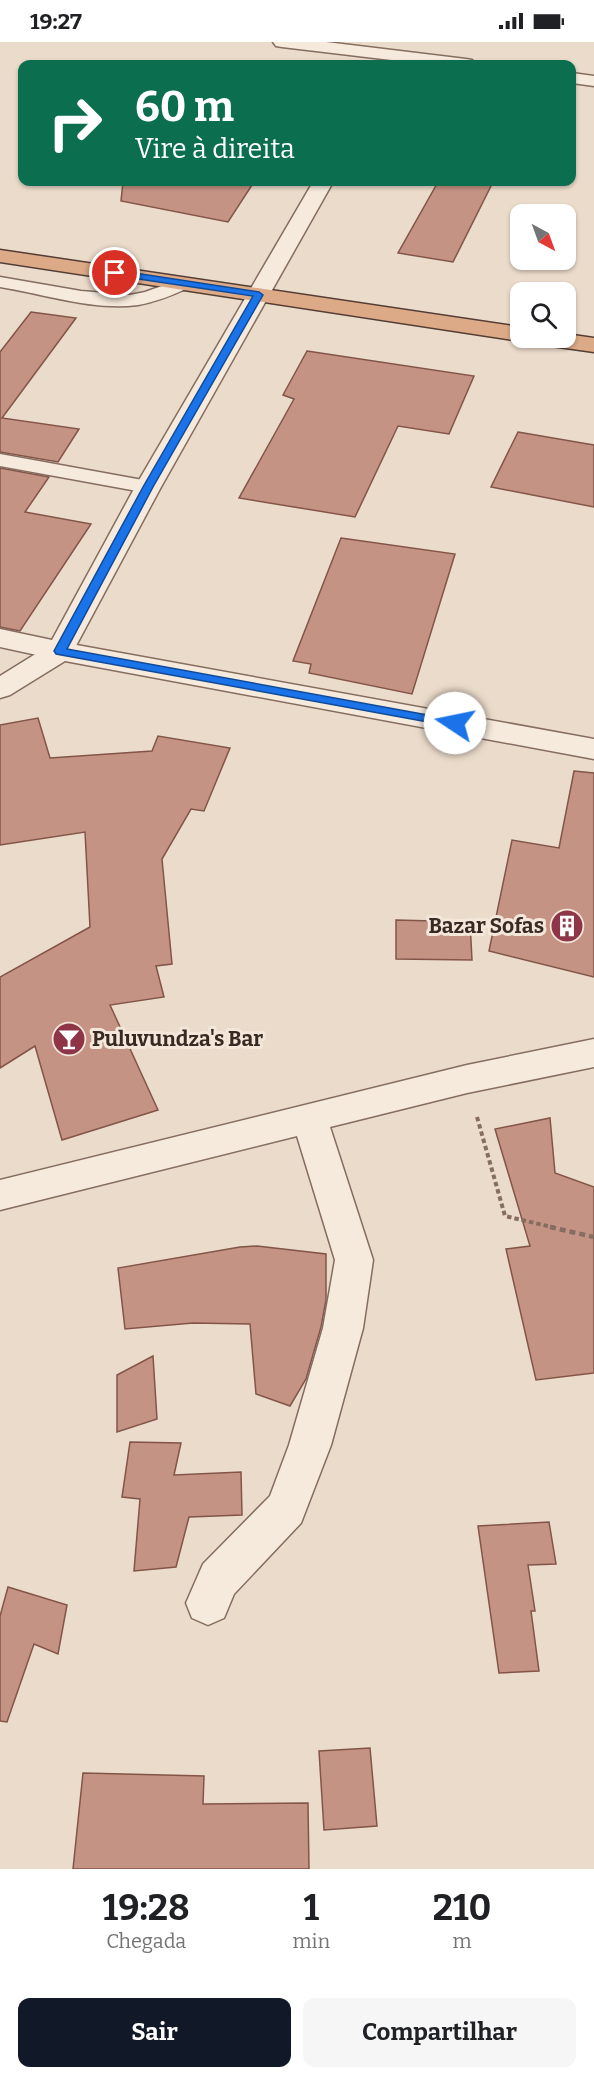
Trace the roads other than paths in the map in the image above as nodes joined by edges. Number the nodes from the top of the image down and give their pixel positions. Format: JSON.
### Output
{"nodes":[{"id":1,"x":282,"y":42,"type":"edge"},
{"id":2,"x":397,"y":54,"type":"edge"},
{"id":3,"x":438,"y":60,"type":"edge"},
{"id":4,"x":576,"y":79,"type":"edge"},
{"id":5,"x":594,"y":81,"type":"edge"},
{"id":6,"x":322,"y":186,"type":"edge"},
{"id":7,"x":0,"y":256,"type":"edge"},
{"id":8,"x":184,"y":283,"type":"junction"},
{"id":9,"x":1,"y":290,"type":"edge"},
{"id":10,"x":259,"y":295,"type":"junction"},
{"id":11,"x":510,"y":333,"type":"edge"},
{"id":12,"x":576,"y":342,"type":"edge"},
{"id":13,"x":594,"y":345,"type":"edge"},
{"id":14,"x":0,"y":460,"type":"edge"},
{"id":15,"x":148,"y":487,"type":"junction"},
{"id":16,"x":0,"y":638,"type":"edge"},
{"id":17,"x":60,"y":651,"type":"junction"},
{"id":18,"x":0,"y":689,"type":"edge"},
{"id":19,"x":594,"y":749,"type":"edge"},
{"id":20,"x":594,"y":1053,"type":"edge"},
{"id":21,"x":310,"y":1120,"type":"junction"},
{"id":22,"x":0,"y":1195,"type":"edge"},
{"id":23,"x":208,"y":1603,"type":"dead end"}],
"edges":[{"from":1,"to":2,"type":"street"},
{"from":2,"to":3,"type":"street"},
{"from":4,"to":5,"type":"street"},
{"from":6,"to":10,"type":"street"},
{"from":7,"to":8,"type":"highway"},
{"from":8,"to":9,"type":"lane"},
{"from":8,"to":10,"type":"highway"},
{"from":10,"to":11,"type":"highway"},
{"from":10,"to":15,"type":"street"},
{"from":12,"to":13,"type":"highway"},
{"from":14,"to":15,"type":"lane"},
{"from":15,"to":17,"type":"street"},
{"from":16,"to":17,"type":"street"},
{"from":17,"to":18,"type":"street"},
{"from":17,"to":19,"type":"street"},
{"from":20,"to":21,"type":"street"},
{"from":21,"to":22,"type":"street"},
{"from":21,"to":23,"type":"street"}]}
